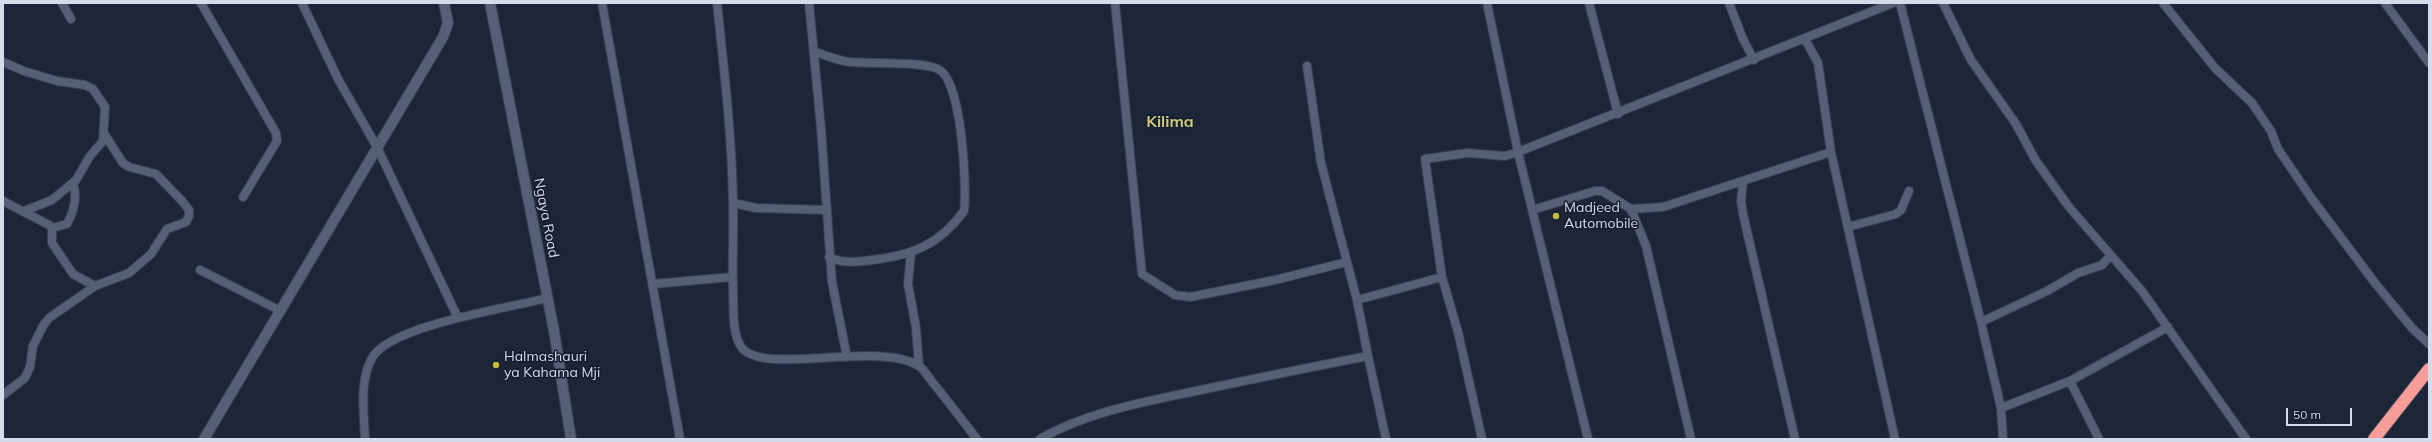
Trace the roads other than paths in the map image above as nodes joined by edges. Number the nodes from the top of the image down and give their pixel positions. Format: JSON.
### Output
{"nodes":[{"id":1,"x":62,"y":3,"type":"edge"},
{"id":2,"x":202,"y":3,"type":"edge"},
{"id":3,"x":302,"y":3,"type":"edge"},
{"id":4,"x":444,"y":3,"type":"edge"},
{"id":5,"x":490,"y":3,"type":"edge"},
{"id":6,"x":602,"y":3,"type":"edge"},
{"id":7,"x":717,"y":3,"type":"edge"},
{"id":8,"x":809,"y":3,"type":"edge"},
{"id":9,"x":1115,"y":3,"type":"edge"},
{"id":10,"x":1487,"y":3,"type":"edge"},
{"id":11,"x":1589,"y":3,"type":"edge"},
{"id":12,"x":1729,"y":3,"type":"edge"},
{"id":13,"x":1893,"y":3,"type":"edge"},
{"id":14,"x":1900,"y":3,"type":"edge"},
{"id":15,"x":1943,"y":3,"type":"edge"},
{"id":16,"x":2163,"y":3,"type":"edge"},
{"id":17,"x":2385,"y":3,"type":"edge"},
{"id":18,"x":71,"y":19,"type":"dead end"},
{"id":19,"x":1805,"y":39,"type":"junction"},
{"id":20,"x":815,"y":52,"type":"junction"},
{"id":21,"x":1754,"y":60,"type":"junction"},
{"id":22,"x":3,"y":62,"type":"edge"},
{"id":23,"x":2429,"y":63,"type":"edge"},
{"id":24,"x":1307,"y":66,"type":"dead end"},
{"id":25,"x":1618,"y":114,"type":"junction"},
{"id":26,"x":105,"y":135,"type":"junction"},
{"id":27,"x":378,"y":147,"type":"junction"},
{"id":28,"x":1518,"y":152,"type":"junction"},
{"id":29,"x":1831,"y":152,"type":"junction"},
{"id":30,"x":1743,"y":181,"type":"junction"},
{"id":31,"x":73,"y":184,"type":"junction"},
{"id":32,"x":1909,"y":191,"type":"dead end"},
{"id":33,"x":244,"y":197,"type":"dead end"},
{"id":34,"x":3,"y":201,"type":"edge"},
{"id":35,"x":733,"y":203,"type":"junction"},
{"id":36,"x":1631,"y":208,"type":"junction"},
{"id":37,"x":827,"y":210,"type":"junction"},
{"id":38,"x":1532,"y":210,"type":"junction"},
{"id":39,"x":24,"y":211,"type":"junction"},
{"id":40,"x":1848,"y":227,"type":"junction"},
{"id":41,"x":52,"y":228,"type":"junction"},
{"id":42,"x":912,"y":253,"type":"junction"},
{"id":43,"x":2110,"y":256,"type":"junction"},
{"id":44,"x":830,"y":257,"type":"junction"},
{"id":45,"x":1347,"y":262,"type":"junction"},
{"id":46,"x":200,"y":270,"type":"dead end"},
{"id":47,"x":732,"y":277,"type":"junction"},
{"id":48,"x":1442,"y":277,"type":"junction"},
{"id":49,"x":653,"y":284,"type":"junction"},
{"id":50,"x":95,"y":286,"type":"junction"},
{"id":51,"x":547,"y":298,"type":"junction"},
{"id":52,"x":1357,"y":300,"type":"junction"},
{"id":53,"x":281,"y":311,"type":"junction"},
{"id":54,"x":458,"y":318,"type":"junction"},
{"id":55,"x":1981,"y":322,"type":"junction"},
{"id":56,"x":2168,"y":327,"type":"junction"},
{"id":57,"x":2429,"y":344,"type":"edge"},
{"id":58,"x":847,"y":356,"type":"junction"},
{"id":59,"x":1368,"y":356,"type":"junction"},
{"id":60,"x":919,"y":366,"type":"junction"},
{"id":61,"x":2429,"y":369,"type":"edge"},
{"id":62,"x":2070,"y":381,"type":"junction"},
{"id":63,"x":3,"y":395,"type":"edge"},
{"id":64,"x":2001,"y":408,"type":"junction"},
{"id":65,"x":204,"y":439,"type":"edge"},
{"id":66,"x":365,"y":439,"type":"edge"},
{"id":67,"x":571,"y":439,"type":"edge"},
{"id":68,"x":680,"y":439,"type":"edge"},
{"id":69,"x":977,"y":439,"type":"edge"},
{"id":70,"x":1040,"y":439,"type":"edge"},
{"id":71,"x":1386,"y":439,"type":"edge"},
{"id":72,"x":1482,"y":439,"type":"edge"},
{"id":73,"x":1588,"y":439,"type":"edge"},
{"id":74,"x":1690,"y":439,"type":"edge"},
{"id":75,"x":1795,"y":439,"type":"edge"},
{"id":76,"x":1895,"y":439,"type":"edge"},
{"id":77,"x":2003,"y":439,"type":"edge"},
{"id":78,"x":2099,"y":439,"type":"edge"},
{"id":79,"x":2246,"y":439,"type":"edge"},
{"id":80,"x":2374,"y":439,"type":"edge"}],
"edges":[{"from":1,"to":18,"type":"street"},
{"from":2,"to":33,"type":"street"},
{"from":3,"to":27,"type":"street"},
{"from":4,"to":27,"type":"street"},
{"from":5,"to":51,"type":"street","name":"Ngaya Road"},
{"from":6,"to":49,"type":"street"},
{"from":7,"to":35,"type":"street"},
{"from":8,"to":20,"type":"street"},
{"from":9,"to":45,"type":"street"},
{"from":10,"to":28,"type":"street"},
{"from":11,"to":25,"type":"street"},
{"from":12,"to":21,"type":"street"},
{"from":13,"to":19,"type":"street"},
{"from":14,"to":55,"type":"street"},
{"from":15,"to":43,"type":"street"},
{"from":16,"to":57,"type":"street"},
{"from":17,"to":23,"type":"street"},
{"from":19,"to":21,"type":"street"},
{"from":19,"to":29,"type":"street"},
{"from":20,"to":37,"type":"street"},
{"from":20,"to":42,"type":"street"},
{"from":21,"to":25,"type":"street"},
{"from":22,"to":26,"type":"street"},
{"from":24,"to":45,"type":"street"},
{"from":25,"to":28,"type":"street"},
{"from":26,"to":31,"type":"street"},
{"from":26,"to":50,"type":"street"},
{"from":27,"to":53,"type":"street"},
{"from":27,"to":54,"type":"street"},
{"from":28,"to":38,"type":"street"},
{"from":28,"to":48,"type":"street"},
{"from":29,"to":30,"type":"street"},
{"from":29,"to":40,"type":"street"},
{"from":30,"to":36,"type":"street"},
{"from":30,"to":75,"type":"street"},
{"from":31,"to":39,"type":"street"},
{"from":31,"to":41,"type":"street"},
{"from":32,"to":40,"type":"street"},
{"from":34,"to":39,"type":"street"},
{"from":35,"to":37,"type":"street"},
{"from":35,"to":47,"type":"street"},
{"from":36,"to":38,"type":"street"},
{"from":36,"to":74,"type":"street"},
{"from":37,"to":44,"type":"street"},
{"from":38,"to":73,"type":"street"},
{"from":39,"to":41,"type":"street"},
{"from":40,"to":76,"type":"street"},
{"from":41,"to":50,"type":"street"},
{"from":42,"to":44,"type":"street"},
{"from":42,"to":60,"type":"street"},
{"from":43,"to":55,"type":"street"},
{"from":43,"to":56,"type":"street"},
{"from":44,"to":58,"type":"street"},
{"from":45,"to":52,"type":"street"},
{"from":46,"to":53,"type":"street"},
{"from":47,"to":49,"type":"street"},
{"from":47,"to":58,"type":"street"},
{"from":48,"to":52,"type":"street"},
{"from":48,"to":72,"type":"street"},
{"from":49,"to":68,"type":"street"},
{"from":50,"to":63,"type":"street"},
{"from":51,"to":54,"type":"street"},
{"from":51,"to":67,"type":"street","name":"Ngaya Road"},
{"from":52,"to":59,"type":"street"},
{"from":53,"to":65,"type":"street"},
{"from":54,"to":66,"type":"street"},
{"from":55,"to":64,"type":"street"},
{"from":56,"to":62,"type":"street"},
{"from":56,"to":79,"type":"street"},
{"from":58,"to":60,"type":"street"},
{"from":59,"to":70,"type":"street"},
{"from":59,"to":71,"type":"street"},
{"from":60,"to":69,"type":"street"},
{"from":61,"to":80,"type":"highway"},
{"from":62,"to":64,"type":"street"},
{"from":62,"to":78,"type":"street"},
{"from":64,"to":77,"type":"street"}]}
